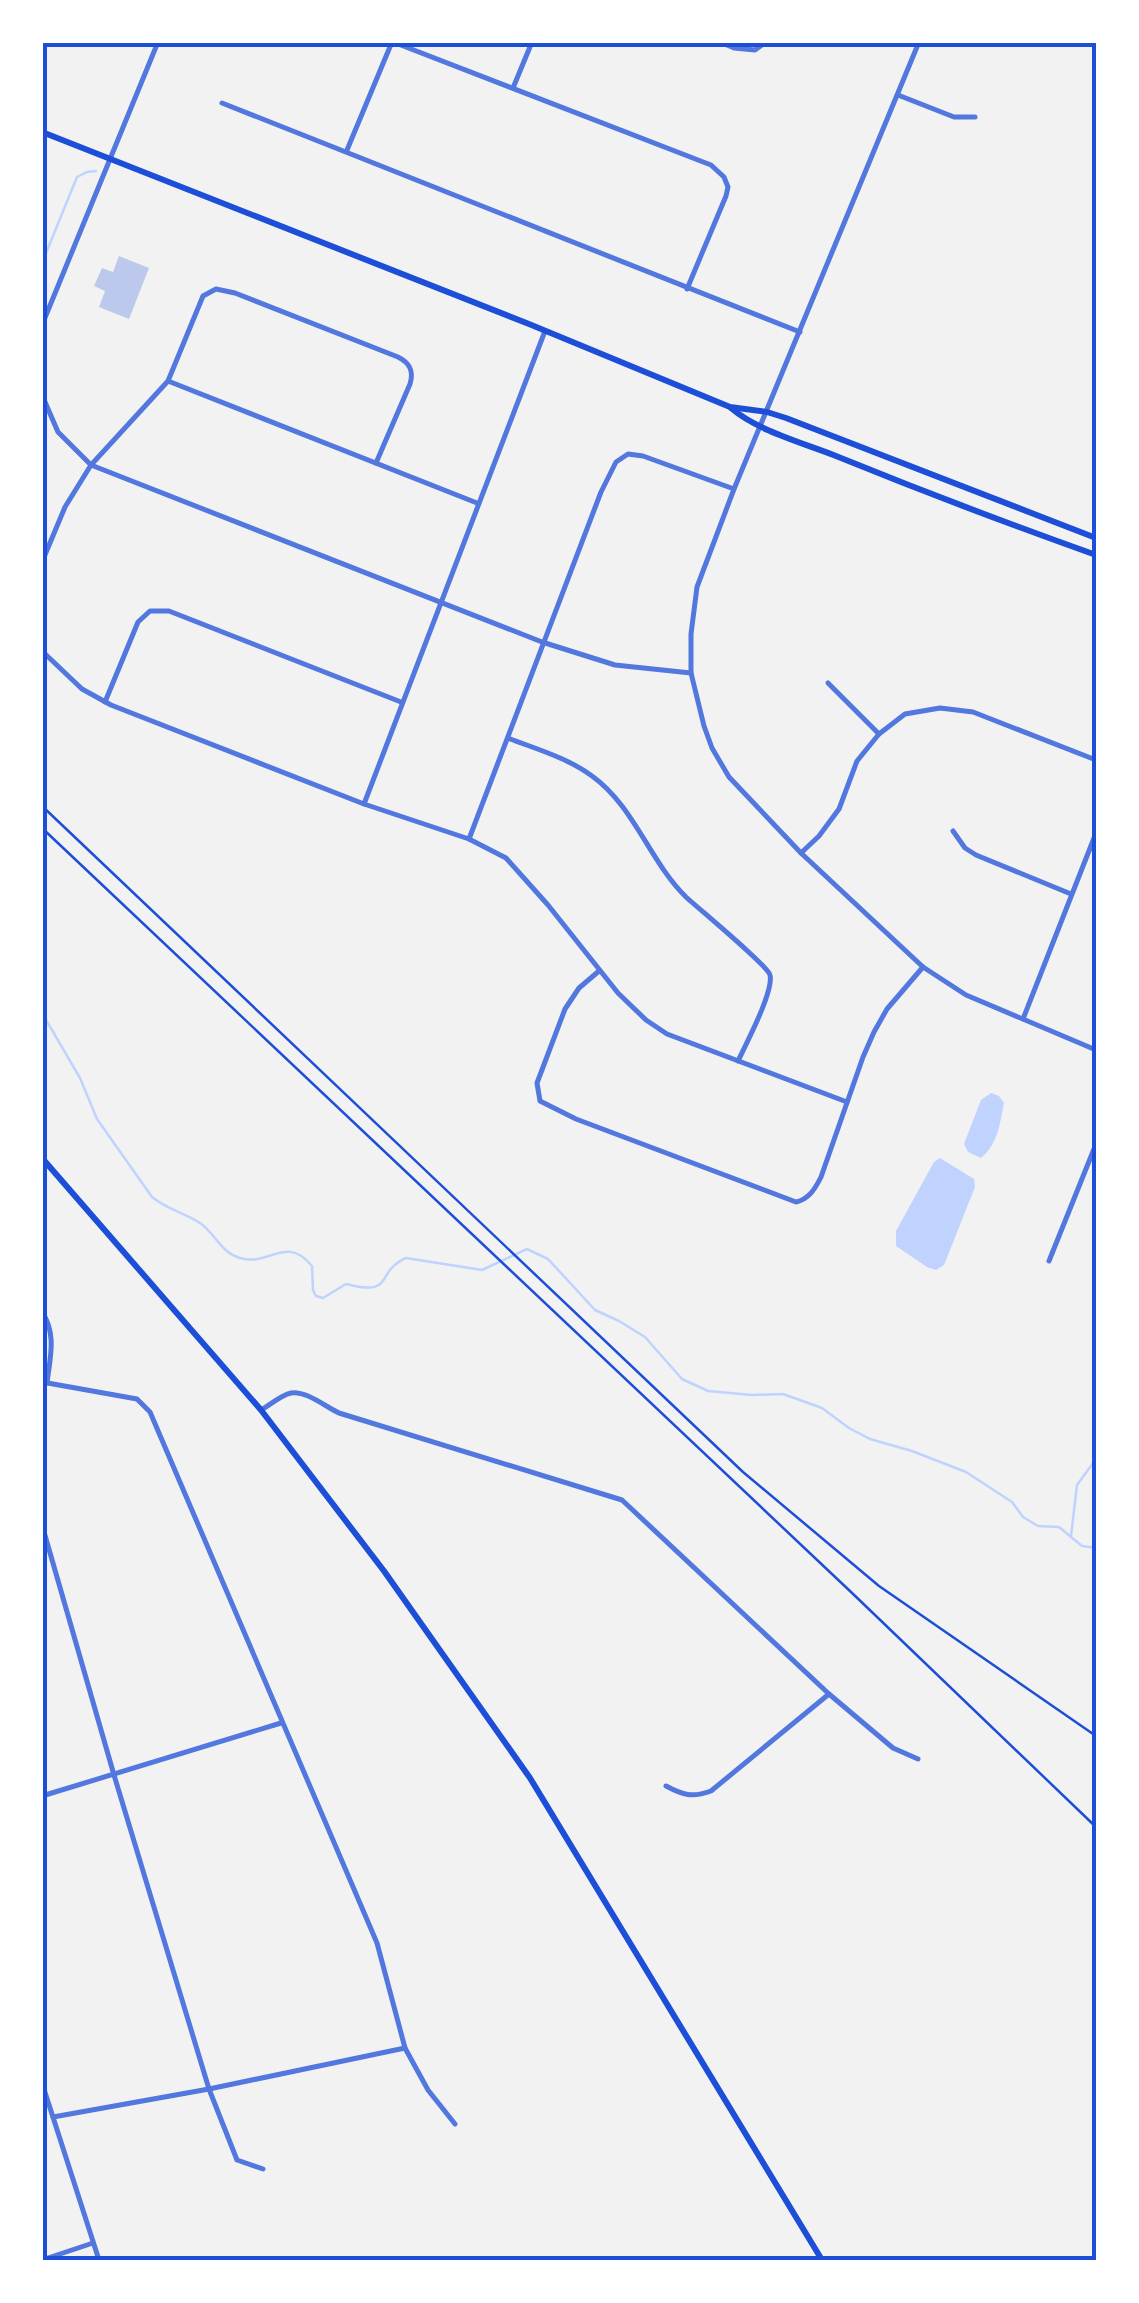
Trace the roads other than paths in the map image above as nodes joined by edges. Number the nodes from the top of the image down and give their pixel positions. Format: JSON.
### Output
{"nodes":[{"id":1,"x":158,"y":42,"type":"edge"},
{"id":2,"x":392,"y":42,"type":"edge"},
{"id":3,"x":532,"y":42,"type":"edge"},
{"id":4,"x":720,"y":42,"type":"edge"},
{"id":5,"x":766,"y":42,"type":"edge"},
{"id":6,"x":919,"y":42,"type":"edge"},
{"id":7,"x":514,"y":88,"type":"junction"},
{"id":8,"x":897,"y":94,"type":"junction"},
{"id":9,"x":222,"y":103,"type":"dead end"},
{"id":10,"x":975,"y":118,"type":"dead end"},
{"id":11,"x":42,"y":132,"type":"edge"},
{"id":12,"x":346,"y":152,"type":"junction"},
{"id":13,"x":111,"y":159,"type":"junction"},
{"id":14,"x":688,"y":288,"type":"junction"},
{"id":15,"x":42,"y":325,"type":"edge"},
{"id":16,"x":545,"y":331,"type":"junction"},
{"id":17,"x":800,"y":332,"type":"junction"},
{"id":18,"x":168,"y":381,"type":"junction"},
{"id":19,"x":42,"y":395,"type":"edge"},
{"id":20,"x":730,"y":407,"type":"junction"},
{"id":21,"x":767,"y":412,"type":"junction"},
{"id":22,"x":762,"y":426,"type":"junction"},
{"id":23,"x":376,"y":463,"type":"junction"},
{"id":24,"x":91,"y":466,"type":"junction"},
{"id":25,"x":734,"y":489,"type":"junction"},
{"id":26,"x":477,"y":503,"type":"junction"},
{"id":27,"x":1096,"y":538,"type":"edge"},
{"id":28,"x":1096,"y":556,"type":"edge"},
{"id":29,"x":42,"y":562,"type":"edge"},
{"id":30,"x":440,"y":602,"type":"junction"},
{"id":31,"x":542,"y":642,"type":"junction"},
{"id":32,"x":42,"y":651,"type":"edge"},
{"id":33,"x":691,"y":674,"type":"junction"},
{"id":34,"x":828,"y":683,"type":"dead end"},
{"id":35,"x":105,"y":702,"type":"junction"},
{"id":36,"x":402,"y":702,"type":"junction"},
{"id":37,"x":879,"y":734,"type":"junction"},
{"id":38,"x":508,"y":738,"type":"junction"},
{"id":39,"x":1096,"y":760,"type":"edge"},
{"id":40,"x":364,"y":804,"type":"junction"},
{"id":41,"x":952,"y":831,"type":"dead end"},
{"id":42,"x":1096,"y":833,"type":"edge"},
{"id":43,"x":469,"y":839,"type":"junction"},
{"id":44,"x":802,"y":853,"type":"junction"},
{"id":45,"x":1071,"y":894,"type":"junction"},
{"id":46,"x":923,"y":966,"type":"junction"},
{"id":47,"x":599,"y":971,"type":"junction"},
{"id":48,"x":1023,"y":1019,"type":"junction"},
{"id":49,"x":1096,"y":1050,"type":"edge"},
{"id":50,"x":738,"y":1061,"type":"junction"},
{"id":51,"x":848,"y":1102,"type":"junction"},
{"id":52,"x":1096,"y":1144,"type":"edge"},
{"id":53,"x":42,"y":1158,"type":"edge"},
{"id":54,"x":1049,"y":1261,"type":"dead end"},
{"id":55,"x":42,"y":1312,"type":"edge"},
{"id":56,"x":45,"y":1383,"type":"edge"},
{"id":57,"x":261,"y":1410,"type":"junction"},
{"id":58,"x":42,"y":1524,"type":"edge"},
{"id":59,"x":829,"y":1694,"type":"junction"},
{"id":60,"x":282,"y":1723,"type":"junction"},
{"id":61,"x":918,"y":1759,"type":"dead end"},
{"id":62,"x":114,"y":1775,"type":"junction"},
{"id":63,"x":666,"y":1786,"type":"dead end"},
{"id":64,"x":42,"y":1796,"type":"edge"},
{"id":65,"x":405,"y":2048,"type":"junction"},
{"id":66,"x":42,"y":2083,"type":"edge"},
{"id":67,"x":209,"y":2089,"type":"junction"},
{"id":68,"x":53,"y":2118,"type":"junction"},
{"id":69,"x":456,"y":2124,"type":"dead end"},
{"id":70,"x":263,"y":2170,"type":"dead end"},
{"id":71,"x":94,"y":2242,"type":"junction"},
{"id":72,"x":42,"y":2260,"type":"edge"},
{"id":73,"x":99,"y":2260,"type":"edge"},
{"id":74,"x":822,"y":2260,"type":"edge"}],
"edges":[{"from":1,"to":13,"type":"street"},
{"from":2,"to":7,"type":"street"},
{"from":2,"to":12,"type":"street"},
{"from":3,"to":7,"type":"street"},
{"from":4,"to":5,"type":"street"},
{"from":6,"to":8,"type":"street"},
{"from":7,"to":14,"type":"street"},
{"from":8,"to":10,"type":"street"},
{"from":8,"to":17,"type":"street"},
{"from":9,"to":12,"type":"street"},
{"from":11,"to":13,"type":"main road"},
{"from":12,"to":14,"type":"street"},
{"from":13,"to":15,"type":"street"},
{"from":13,"to":16,"type":"main road"},
{"from":14,"to":17,"type":"street"},
{"from":16,"to":20,"type":"main road"},
{"from":16,"to":26,"type":"street"},
{"from":17,"to":21,"type":"street"},
{"from":18,"to":23,"type":"street"},
{"from":18,"to":23,"type":"street"},
{"from":18,"to":24,"type":"street"},
{"from":19,"to":24,"type":"street"},
{"from":20,"to":21,"type":"main road"},
{"from":20,"to":22,"type":"main road"},
{"from":21,"to":22,"type":"street"},
{"from":21,"to":27,"type":"main road"},
{"from":22,"to":25,"type":"street"},
{"from":22,"to":28,"type":"main road"},
{"from":23,"to":26,"type":"street"},
{"from":24,"to":29,"type":"street"},
{"from":24,"to":30,"type":"street"},
{"from":25,"to":31,"type":"street"},
{"from":25,"to":33,"type":"street"},
{"from":26,"to":30,"type":"street"},
{"from":30,"to":31,"type":"street"},
{"from":30,"to":36,"type":"street"},
{"from":31,"to":33,"type":"street"},
{"from":31,"to":38,"type":"street"},
{"from":32,"to":35,"type":"street"},
{"from":33,"to":44,"type":"street"},
{"from":34,"to":37,"type":"street"},
{"from":35,"to":36,"type":"street"},
{"from":35,"to":40,"type":"street"},
{"from":36,"to":40,"type":"street"},
{"from":37,"to":39,"type":"street"},
{"from":37,"to":44,"type":"street"},
{"from":38,"to":43,"type":"street"},
{"from":38,"to":50,"type":"street"},
{"from":40,"to":43,"type":"street"},
{"from":41,"to":45,"type":"street"},
{"from":42,"to":45,"type":"street"},
{"from":43,"to":47,"type":"street"},
{"from":44,"to":46,"type":"street"},
{"from":45,"to":48,"type":"street"},
{"from":46,"to":48,"type":"street"},
{"from":46,"to":51,"type":"street"},
{"from":47,"to":50,"type":"street"},
{"from":47,"to":51,"type":"street"},
{"from":48,"to":49,"type":"street"},
{"from":50,"to":51,"type":"street"},
{"from":52,"to":54,"type":"street"},
{"from":53,"to":57,"type":"main road"},
{"from":55,"to":56,"type":"street"},
{"from":56,"to":60,"type":"street"},
{"from":57,"to":59,"type":"street"},
{"from":57,"to":74,"type":"main road"},
{"from":58,"to":62,"type":"street"},
{"from":59,"to":61,"type":"street"},
{"from":59,"to":63,"type":"street"},
{"from":60,"to":62,"type":"street"},
{"from":60,"to":65,"type":"street"},
{"from":62,"to":64,"type":"street"},
{"from":62,"to":67,"type":"street"},
{"from":65,"to":67,"type":"street"},
{"from":65,"to":69,"type":"street"},
{"from":66,"to":68,"type":"street"},
{"from":67,"to":68,"type":"street"},
{"from":67,"to":70,"type":"street"},
{"from":68,"to":71,"type":"street"},
{"from":71,"to":72,"type":"street"},
{"from":71,"to":73,"type":"street"}]}
